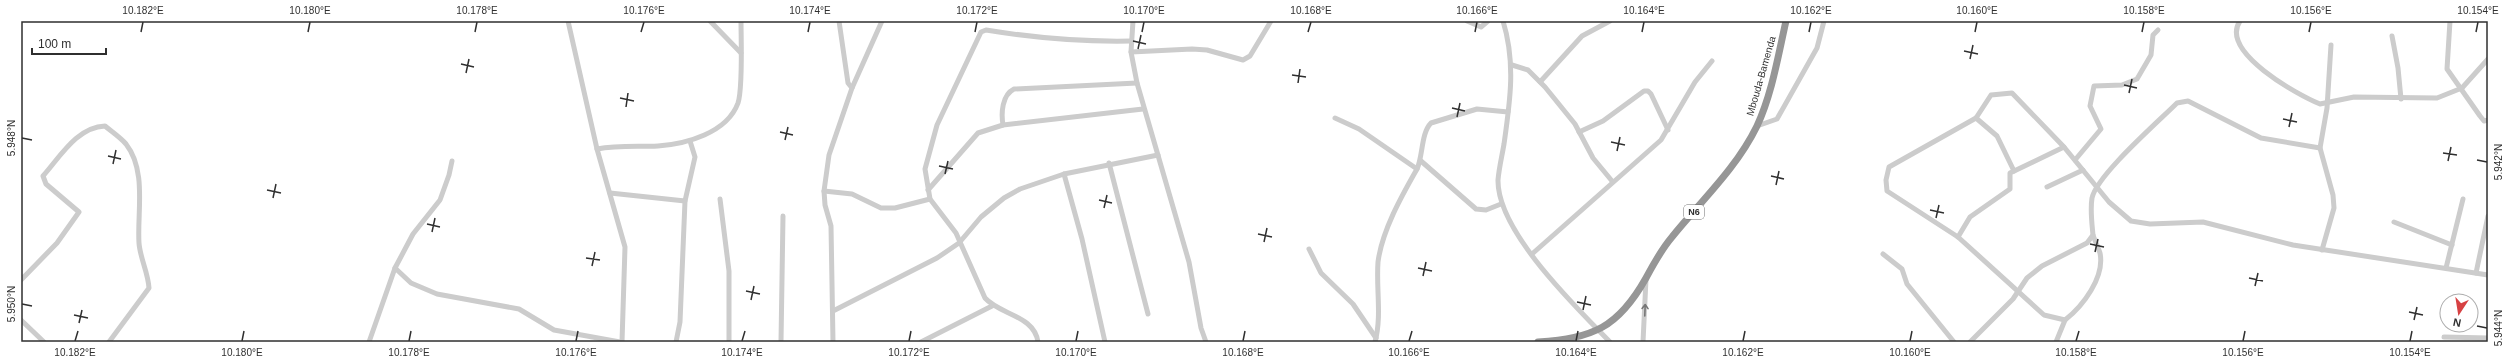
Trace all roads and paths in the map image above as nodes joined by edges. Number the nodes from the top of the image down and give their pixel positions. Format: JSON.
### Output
{"nodes":[{"id":1,"x":568,"y":21,"type":"edge"},
{"id":2,"x":710,"y":21,"type":"edge"},
{"id":3,"x":741,"y":21,"type":"edge"},
{"id":4,"x":839,"y":21,"type":"edge"},
{"id":5,"x":882,"y":21,"type":"edge"},
{"id":6,"x":1133,"y":21,"type":"edge"},
{"id":7,"x":1272,"y":21,"type":"edge"},
{"id":8,"x":1467,"y":21,"type":"edge"},
{"id":9,"x":1488,"y":21,"type":"edge"},
{"id":10,"x":1503,"y":21,"type":"edge"},
{"id":11,"x":1610,"y":21,"type":"edge"},
{"id":12,"x":1786,"y":21,"type":"edge"},
{"id":13,"x":1824,"y":21,"type":"edge"},
{"id":14,"x":2240,"y":21,"type":"edge"},
{"id":15,"x":2450,"y":21,"type":"edge"},
{"id":16,"x":2158,"y":30,"type":"dead end"},
{"id":17,"x":2392,"y":36,"type":"dead end"},
{"id":18,"x":1131,"y":42,"type":"junction"},
{"id":19,"x":2331,"y":45,"type":"dead end"},
{"id":20,"x":1132,"y":52,"type":"junction"},
{"id":21,"x":742,"y":53,"type":"junction"},
{"id":22,"x":2488,"y":59,"type":"edge"},
{"id":23,"x":1712,"y":61,"type":"dead end"},
{"id":24,"x":1512,"y":65,"type":"junction"},
{"id":25,"x":1540,"y":82,"type":"junction"},
{"id":26,"x":1137,"y":83,"type":"junction"},
{"id":27,"x":852,"y":88,"type":"junction"},
{"id":28,"x":2462,"y":88,"type":"junction"},
{"id":29,"x":2401,"y":99,"type":"junction"},
{"id":30,"x":2327,"y":104,"type":"junction"},
{"id":31,"x":1143,"y":109,"type":"junction"},
{"id":32,"x":1508,"y":112,"type":"junction"},
{"id":33,"x":1335,"y":118,"type":"dead end"},
{"id":34,"x":1976,"y":118,"type":"junction"},
{"id":35,"x":2488,"y":120,"type":"edge"},
{"id":36,"x":1003,"y":125,"type":"junction"},
{"id":37,"x":1757,"y":126,"type":"junction"},
{"id":38,"x":1668,"y":130,"type":"junction"},
{"id":39,"x":1579,"y":132,"type":"junction"},
{"id":40,"x":690,"y":140,"type":"junction"},
{"id":41,"x":2064,"y":147,"type":"junction"},
{"id":42,"x":2320,"y":148,"type":"junction"},
{"id":43,"x":597,"y":149,"type":"junction"},
{"id":44,"x":1158,"y":155,"type":"junction"},
{"id":45,"x":2075,"y":160,"type":"junction"},
{"id":46,"x":1421,"y":161,"type":"junction"},
{"id":47,"x":452,"y":162,"type":"dead end"},
{"id":48,"x":1109,"y":163,"type":"junction"},
{"id":49,"x":1417,"y":169,"type":"junction"},
{"id":50,"x":2083,"y":170,"type":"junction"},
{"id":51,"x":2014,"y":171,"type":"junction"},
{"id":52,"x":1064,"y":174,"type":"junction"},
{"id":53,"x":1612,"y":181,"type":"junction"},
{"id":54,"x":2047,"y":187,"type":"dead end"},
{"id":55,"x":2098,"y":187,"type":"junction"},
{"id":56,"x":824,"y":190,"type":"junction"},
{"id":57,"x":928,"y":190,"type":"junction"},
{"id":58,"x":610,"y":193,"type":"junction"},
{"id":59,"x":720,"y":199,"type":"dead end"},
{"id":60,"x":930,"y":199,"type":"junction"},
{"id":61,"x":2463,"y":199,"type":"dead end"},
{"id":62,"x":685,"y":201,"type":"junction"},
{"id":63,"x":1502,"y":204,"type":"junction"},
{"id":64,"x":784,"y":216,"type":"dead end"},
{"id":65,"x":2488,"y":216,"type":"edge"},
{"id":66,"x":2394,"y":222,"type":"dead end"},
{"id":67,"x":2093,"y":235,"type":"junction"},
{"id":68,"x":1958,"y":237,"type":"junction"},
{"id":69,"x":959,"y":243,"type":"junction"},
{"id":70,"x":2452,"y":245,"type":"junction"},
{"id":71,"x":1309,"y":249,"type":"dead end"},
{"id":72,"x":2322,"y":250,"type":"junction"},
{"id":73,"x":1532,"y":254,"type":"junction"},
{"id":74,"x":1883,"y":254,"type":"dead end"},
{"id":75,"x":395,"y":268,"type":"junction"},
{"id":76,"x":2446,"y":268,"type":"junction"},
{"id":77,"x":2476,"y":273,"type":"junction"},
{"id":78,"x":2488,"y":276,"type":"edge"},
{"id":79,"x":1646,"y":278,"type":"junction"},
{"id":80,"x":21,"y":280,"type":"edge"},
{"id":81,"x":2018,"y":290,"type":"junction"},
{"id":82,"x":992,"y":306,"type":"junction"},
{"id":83,"x":833,"y":311,"type":"junction"},
{"id":84,"x":1148,"y":314,"type":"dead end"},
{"id":85,"x":21,"y":320,"type":"edge"},
{"id":86,"x":2065,"y":320,"type":"junction"},
{"id":87,"x":1599,"y":330,"type":"junction"},
{"id":88,"x":2444,"y":336,"type":"dead end"},
{"id":89,"x":2488,"y":338,"type":"edge"},
{"id":90,"x":1376,"y":340,"type":"edge"},
{"id":91,"x":44,"y":342,"type":"edge"},
{"id":92,"x":109,"y":342,"type":"edge"},
{"id":93,"x":369,"y":342,"type":"edge"},
{"id":94,"x":621,"y":342,"type":"edge"},
{"id":95,"x":676,"y":342,"type":"edge"},
{"id":96,"x":729,"y":342,"type":"edge"},
{"id":97,"x":781,"y":342,"type":"edge"},
{"id":98,"x":833,"y":342,"type":"edge"},
{"id":99,"x":922,"y":342,"type":"edge"},
{"id":100,"x":1038,"y":342,"type":"edge"},
{"id":101,"x":1104,"y":342,"type":"edge"},
{"id":102,"x":1206,"y":342,"type":"edge"},
{"id":103,"x":1538,"y":342,"type":"edge"},
{"id":104,"x":1610,"y":342,"type":"edge"},
{"id":105,"x":1643,"y":342,"type":"edge"},
{"id":106,"x":1954,"y":342,"type":"edge"},
{"id":107,"x":1970,"y":342,"type":"edge"},
{"id":108,"x":2056,"y":342,"type":"edge"}],
"edges":[{"from":1,"to":43,"type":"street"},
{"from":2,"to":21,"type":"street"},
{"from":3,"to":21,"type":"street"},
{"from":4,"to":27,"type":"street"},
{"from":5,"to":27,"type":"street"},
{"from":6,"to":18,"type":"street"},
{"from":7,"to":20,"type":"street"},
{"from":8,"to":9,"type":"street"},
{"from":10,"to":24,"type":"street"},
{"from":11,"to":25,"type":"street"},
{"from":12,"to":37,"type":"highway","name":"Mbouda-Bamenda","number":"N6"},
{"from":13,"to":37,"type":"street"},
{"from":14,"to":30,"type":"street"},
{"from":15,"to":28,"type":"street"},
{"from":16,"to":45,"type":"street"},
{"from":17,"to":29,"type":"street"},
{"from":18,"to":20,"type":"street"},
{"from":18,"to":57,"type":"street"},
{"from":19,"to":30,"type":"street"},
{"from":20,"to":26,"type":"street"},
{"from":21,"to":40,"type":"street"},
{"from":22,"to":28,"type":"street"},
{"from":23,"to":38,"type":"street"},
{"from":24,"to":25,"type":"street"},
{"from":24,"to":32,"type":"street"},
{"from":25,"to":39,"type":"street"},
{"from":26,"to":31,"type":"street"},
{"from":26,"to":36,"type":"street"},
{"from":27,"to":56,"type":"street"},
{"from":28,"to":29,"type":"street"},
{"from":28,"to":35,"type":"street"},
{"from":29,"to":30,"type":"street"},
{"from":30,"to":42,"type":"street"},
{"from":31,"to":36,"type":"street"},
{"from":31,"to":44,"type":"street"},
{"from":32,"to":46,"type":"street"},
{"from":32,"to":63,"type":"street"},
{"from":33,"to":49,"type":"street"},
{"from":34,"to":41,"type":"street"},
{"from":34,"to":51,"type":"street"},
{"from":34,"to":68,"type":"street"},
{"from":36,"to":57,"type":"street"},
{"from":37,"to":79,"type":"highway","name":"Mbouda-Bamenda","number":"N6"},
{"from":38,"to":39,"type":"street"},
{"from":38,"to":53,"type":"street"},
{"from":39,"to":53,"type":"street"},
{"from":40,"to":43,"type":"street"},
{"from":40,"to":62,"type":"street"},
{"from":41,"to":45,"type":"street"},
{"from":41,"to":51,"type":"street"},
{"from":42,"to":55,"type":"street"},
{"from":42,"to":72,"type":"street"},
{"from":43,"to":58,"type":"street"},
{"from":44,"to":48,"type":"street"},
{"from":44,"to":102,"type":"street"},
{"from":45,"to":50,"type":"street"},
{"from":46,"to":49,"type":"street"},
{"from":46,"to":63,"type":"street"},
{"from":47,"to":75,"type":"street"},
{"from":48,"to":52,"type":"street"},
{"from":48,"to":84,"type":"street"},
{"from":49,"to":90,"type":"street"},
{"from":50,"to":54,"type":"street"},
{"from":50,"to":55,"type":"street"},
{"from":51,"to":68,"type":"street"},
{"from":52,"to":69,"type":"street"},
{"from":52,"to":101,"type":"street"},
{"from":53,"to":73,"type":"street"},
{"from":55,"to":67,"type":"street"},
{"from":55,"to":72,"type":"street"},
{"from":56,"to":60,"type":"street"},
{"from":56,"to":83,"type":"street"},
{"from":57,"to":60,"type":"street"},
{"from":58,"to":62,"type":"street"},
{"from":58,"to":94,"type":"street"},
{"from":59,"to":96,"type":"street"},
{"from":60,"to":69,"type":"street"},
{"from":61,"to":70,"type":"street"},
{"from":62,"to":95,"type":"street"},
{"from":63,"to":73,"type":"street"},
{"from":64,"to":97,"type":"street"},
{"from":65,"to":77,"type":"street"},
{"from":66,"to":70,"type":"street"},
{"from":67,"to":81,"type":"street"},
{"from":67,"to":86,"type":"street"},
{"from":68,"to":81,"type":"street"},
{"from":69,"to":82,"type":"street"},
{"from":69,"to":83,"type":"street"},
{"from":70,"to":76,"type":"street"},
{"from":71,"to":90,"type":"street"},
{"from":72,"to":76,"type":"street"},
{"from":73,"to":87,"type":"street"},
{"from":74,"to":106,"type":"street"},
{"from":75,"to":93,"type":"street"},
{"from":75,"to":94,"type":"street"},
{"from":76,"to":77,"type":"street"},
{"from":77,"to":78,"type":"street"},
{"from":79,"to":87,"type":"highway","name":"Mbouda-Bamenda","number":"N6"},
{"from":105,"to":79,"type":"street","one_way":true},
{"from":80,"to":92,"type":"street"},
{"from":81,"to":86,"type":"street"},
{"from":81,"to":107,"type":"street"},
{"from":82,"to":99,"type":"street"},
{"from":82,"to":100,"type":"street"},
{"from":83,"to":98,"type":"street"},
{"from":85,"to":91,"type":"street"},
{"from":86,"to":108,"type":"street"},
{"from":87,"to":103,"type":"highway","name":"Mbouda-Bamenda","number":"N6"},
{"from":87,"to":104,"type":"street"},
{"from":88,"to":89,"type":"street"}]}
